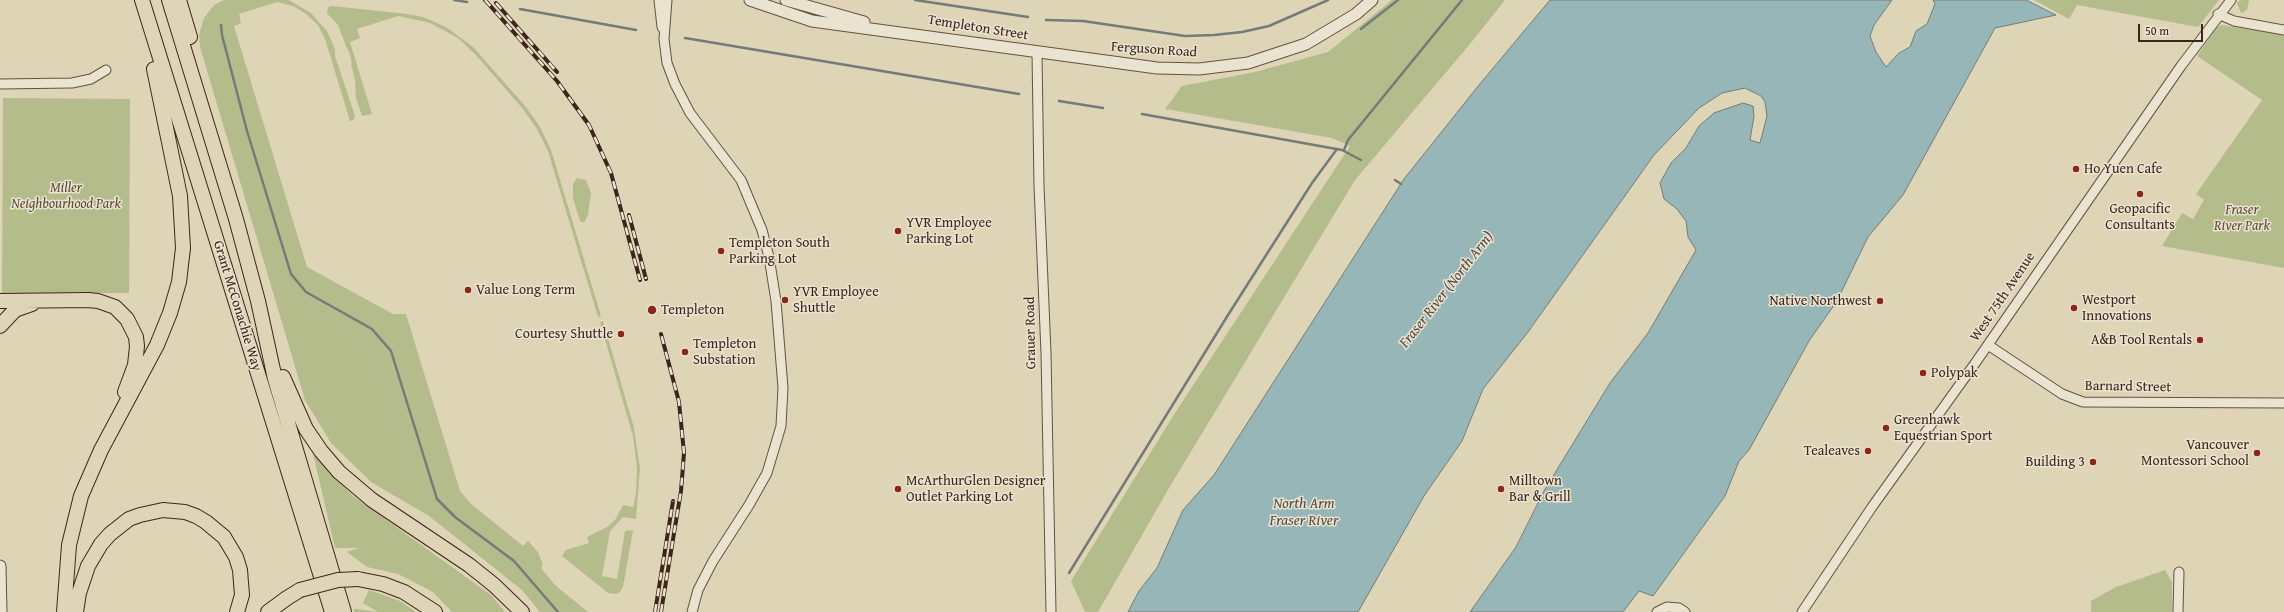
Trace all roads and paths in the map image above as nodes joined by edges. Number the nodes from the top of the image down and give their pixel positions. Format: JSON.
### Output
{"nodes":[{"id":1,"x":140,"y":0,"type":"edge"},
{"id":2,"x":169,"y":0,"type":"edge"},
{"id":3,"x":179,"y":0,"type":"edge"},
{"id":4,"x":660,"y":0,"type":"edge"},
{"id":5,"x":667,"y":0,"type":"edge"},
{"id":6,"x":750,"y":0,"type":"edge"},
{"id":7,"x":786,"y":0,"type":"edge"},
{"id":8,"x":1372,"y":0,"type":"edge"},
{"id":9,"x":2231,"y":0,"type":"edge"},
{"id":10,"x":2218,"y":14,"type":"junction"},
{"id":11,"x":663,"y":27,"type":"junction"},
{"id":12,"x":2284,"y":30,"type":"edge"},
{"id":13,"x":914,"y":33,"type":"junction"},
{"id":14,"x":1037,"y":53,"type":"junction"},
{"id":15,"x":106,"y":70,"type":"dead end"},
{"id":16,"x":0,"y":84,"type":"edge"},
{"id":17,"x":220,"y":166,"type":"junction"},
{"id":18,"x":52,"y":300,"type":"junction"},
{"id":19,"x":0,"y":301,"type":"edge"},
{"id":20,"x":258,"y":301,"type":"junction"},
{"id":21,"x":0,"y":326,"type":"edge"},
{"id":22,"x":1988,"y":345,"type":"junction"},
{"id":23,"x":2284,"y":403,"type":"edge"},
{"id":24,"x":101,"y":450,"type":"junction"},
{"id":25,"x":0,"y":566,"type":"edge"},
{"id":26,"x":2179,"y":572,"type":"dead end"},
{"id":27,"x":1,"y":612,"type":"edge"},
{"id":28,"x":64,"y":612,"type":"edge"},
{"id":29,"x":76,"y":612,"type":"edge"},
{"id":30,"x":237,"y":612,"type":"edge"},
{"id":31,"x":268,"y":612,"type":"edge"},
{"id":32,"x":332,"y":612,"type":"edge"},
{"id":33,"x":344,"y":612,"type":"edge"},
{"id":34,"x":435,"y":612,"type":"edge"},
{"id":35,"x":522,"y":612,"type":"edge"},
{"id":36,"x":692,"y":612,"type":"edge"},
{"id":37,"x":1051,"y":612,"type":"edge"},
{"id":38,"x":1657,"y":612,"type":"edge"},
{"id":39,"x":1685,"y":612,"type":"edge"},
{"id":40,"x":1802,"y":612,"type":"edge"},
{"id":41,"x":2178,"y":612,"type":"edge"}],
"edges":[{"from":1,"to":24,"type":"main road"},
{"from":1,"to":32,"type":"main road","name":"Grant McConachie Way"},
{"from":2,"to":17,"type":"main road","name":"Grant McConachie Way"},
{"from":3,"to":17,"type":"main road"},
{"from":4,"to":11,"type":"street"},
{"from":5,"to":11,"type":"street"},
{"from":6,"to":13,"type":"street","name":"Templeton Street"},
{"from":7,"to":13,"type":"street","name":"Templeton Street"},
{"from":8,"to":14,"type":"street","name":"Ferguson Road"},
{"from":9,"to":10,"type":"street","name":"West 75th Avenue"},
{"from":10,"to":12,"type":"street"},
{"from":10,"to":22,"type":"street","name":"West 75th Avenue"},
{"from":11,"to":36,"type":"street"},
{"from":13,"to":14,"type":"street","name":"Templeton Street"},
{"from":14,"to":37,"type":"street","name":"Grauer Road"},
{"from":15,"to":16,"type":"street"},
{"from":17,"to":20,"type":"main road","name":"Grant McConachie Way"},
{"from":18,"to":19,"type":"main road"},
{"from":18,"to":21,"type":"main road"},
{"from":18,"to":24,"type":"main road"},
{"from":20,"to":33,"type":"main road","name":"Grant McConachie Way"},
{"from":20,"to":35,"type":"main road"},
{"from":22,"to":23,"type":"street","name":"Barnard Street"},
{"from":22,"to":40,"type":"street","name":"West 75th Avenue"},
{"from":24,"to":28,"type":"main road"},
{"from":25,"to":27,"type":"street"},
{"from":26,"to":41,"type":"street"},
{"from":29,"to":30,"type":"main road"},
{"from":31,"to":34,"type":"main road","bridge":true},
{"from":38,"to":39,"type":"street"}]}
